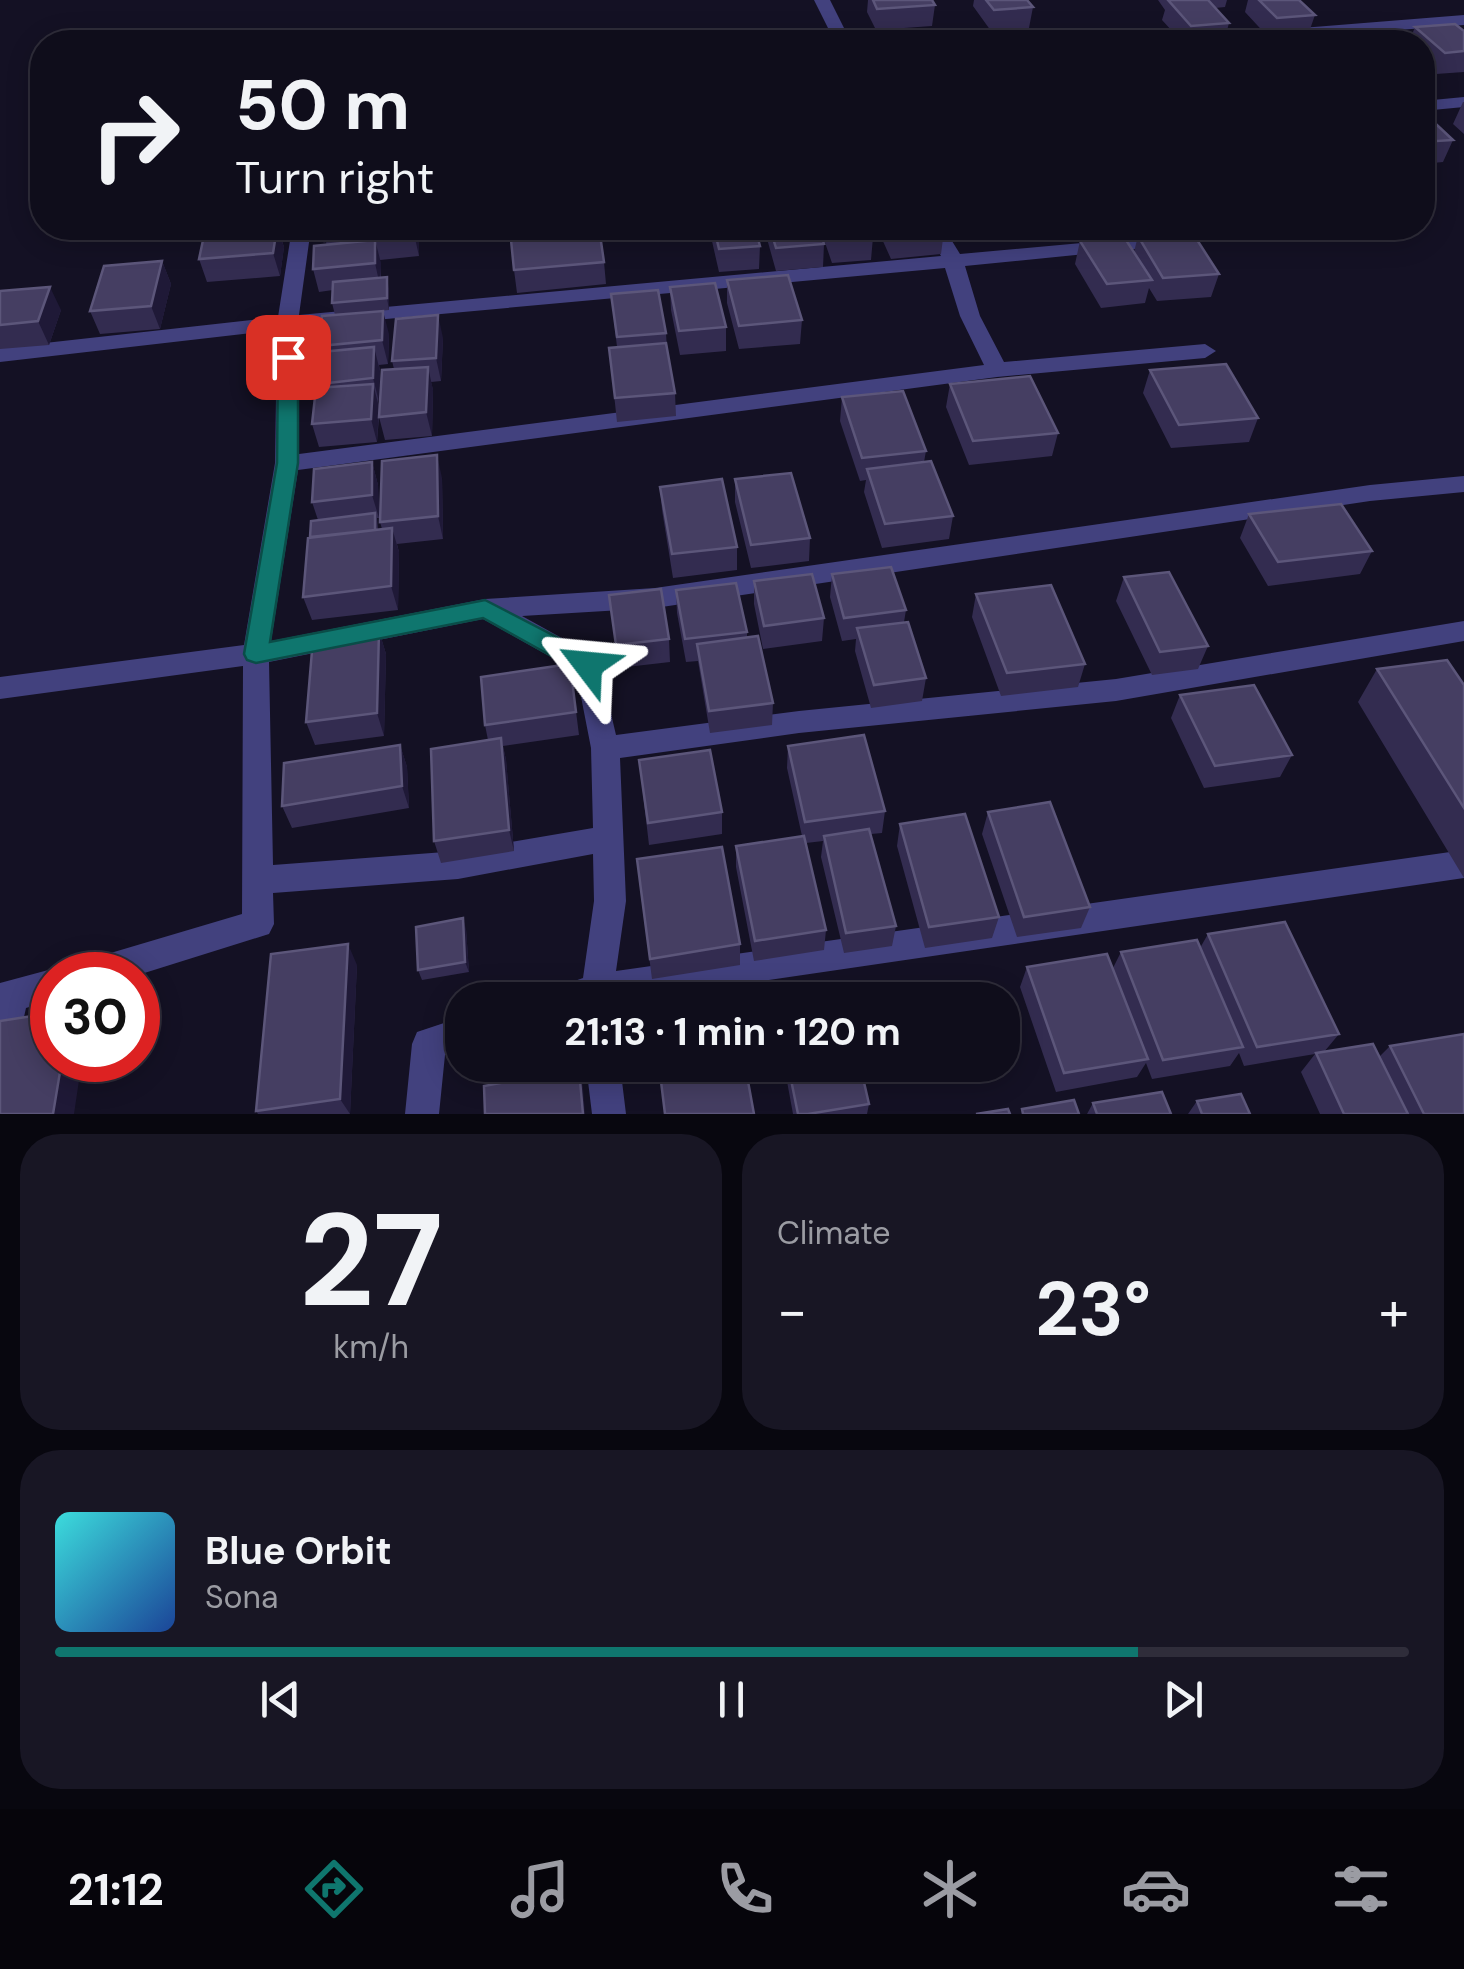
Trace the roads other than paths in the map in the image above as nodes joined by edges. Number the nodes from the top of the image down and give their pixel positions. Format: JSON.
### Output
{"nodes":[{"id":1,"x":824,"y":0,"type":"edge"},
{"id":2,"x":1464,"y":20,"type":"edge"},
{"id":3,"x":838,"y":30,"type":"edge"},
{"id":4,"x":1338,"y":30,"type":"edge"},
{"id":5,"x":1464,"y":102,"type":"edge"},
{"id":6,"x":1435,"y":105,"type":"edge"},
{"id":7,"x":299,"y":240,"type":"edge"},
{"id":8,"x":942,"y":240,"type":"edge"},
{"id":9,"x":1169,"y":241,"type":"edge"},
{"id":10,"x":953,"y":260,"type":"junction"},
{"id":11,"x":288,"y":322,"type":"junction"},
{"id":12,"x":1205,"y":350,"type":"dead end"},
{"id":13,"x":0,"y":355,"type":"edge"},
{"id":14,"x":997,"y":370,"type":"junction"},
{"id":15,"x":287,"y":463,"type":"junction"},
{"id":16,"x":1464,"y":484,"type":"edge"},
{"id":17,"x":485,"y":609,"type":"junction"},
{"id":18,"x":1464,"y":631,"type":"edge"},
{"id":19,"x":256,"y":654,"type":"junction"},
{"id":20,"x":0,"y":688,"type":"edge"},
{"id":21,"x":605,"y":748,"type":"junction"},
{"id":22,"x":605,"y":839,"type":"junction"},
{"id":23,"x":1464,"y":864,"type":"edge"},
{"id":24,"x":258,"y":880,"type":"junction"},
{"id":25,"x":160,"y":953,"type":"edge"},
{"id":26,"x":589,"y":982,"type":"edge"},
{"id":27,"x":684,"y":982,"type":"edge"},
{"id":28,"x":6,"y":998,"type":"edge"},
{"id":29,"x":445,"y":1039,"type":"edge"},
{"id":30,"x":0,"y":1059,"type":"edge"},
{"id":31,"x":606,"y":1082,"type":"edge"},
{"id":32,"x":422,"y":1114,"type":"edge"},
{"id":33,"x":609,"y":1114,"type":"edge"}],
"edges":[{"from":1,"to":3,"type":"street"},
{"from":2,"to":4,"type":"street"},
{"from":5,"to":6,"type":"street"},
{"from":7,"to":11,"type":"street"},
{"from":8,"to":10,"type":"street"},
{"from":9,"to":10,"type":"street"},
{"from":10,"to":11,"type":"street"},
{"from":10,"to":14,"type":"street"},
{"from":11,"to":13,"type":"street"},
{"from":11,"to":15,"type":"street"},
{"from":12,"to":14,"type":"street"},
{"from":14,"to":15,"type":"street"},
{"from":15,"to":19,"type":"street"},
{"from":16,"to":17,"type":"street"},
{"from":17,"to":19,"type":"street"},
{"from":17,"to":21,"type":"street"},
{"from":18,"to":21,"type":"street"},
{"from":19,"to":20,"type":"street"},
{"from":19,"to":24,"type":"street"},
{"from":21,"to":22,"type":"street"},
{"from":22,"to":24,"type":"street"},
{"from":22,"to":26,"type":"street"},
{"from":23,"to":27,"type":"street"},
{"from":24,"to":25,"type":"street"},
{"from":28,"to":30,"type":"street"},
{"from":29,"to":32,"type":"street"},
{"from":31,"to":33,"type":"street"}]}
